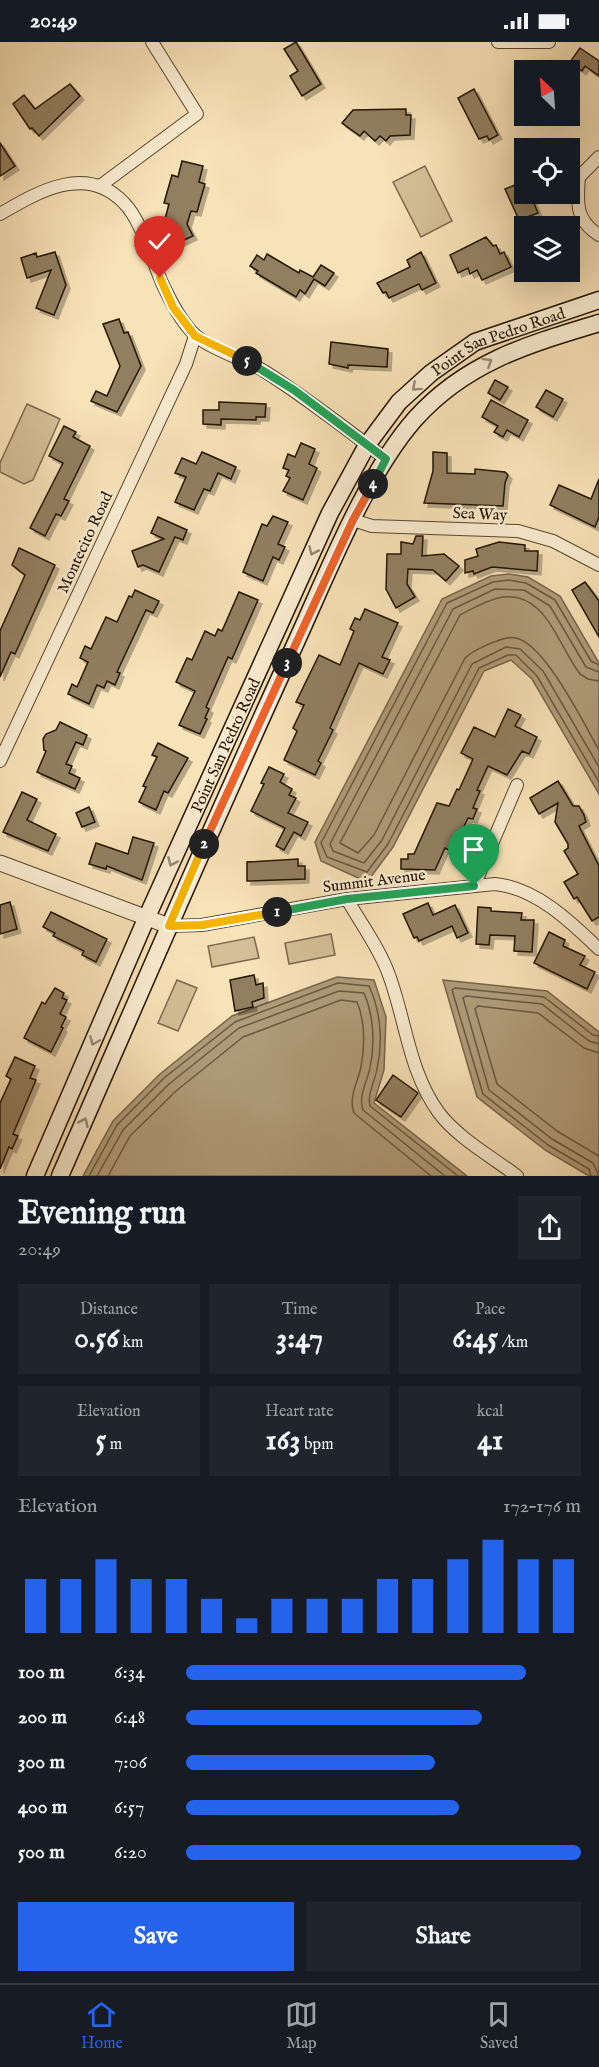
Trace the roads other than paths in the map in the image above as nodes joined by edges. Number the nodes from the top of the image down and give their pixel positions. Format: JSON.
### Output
{"nodes":[{"id":1,"x":152,"y":42,"type":"edge"},
{"id":2,"x":498,"y":42,"type":"edge"},
{"id":3,"x":549,"y":42,"type":"edge"},
{"id":4,"x":599,"y":156,"type":"edge"},
{"id":5,"x":100,"y":186,"type":"junction"},
{"id":6,"x":0,"y":214,"type":"edge"},
{"id":7,"x":599,"y":235,"type":"edge"},
{"id":8,"x":599,"y":300,"type":"edge"},
{"id":9,"x":599,"y":323,"type":"edge"},
{"id":10,"x":195,"y":336,"type":"junction"},
{"id":11,"x":367,"y":445,"type":"junction"},
{"id":12,"x":386,"y":459,"type":"junction"},
{"id":13,"x":353,"y":520,"type":"junction"},
{"id":14,"x":599,"y":565,"type":"edge"},
{"id":15,"x":0,"y":762,"type":"edge"},
{"id":16,"x":517,"y":785,"type":"dead end"},
{"id":17,"x":0,"y":863,"type":"edge"},
{"id":18,"x":474,"y":886,"type":"junction"},
{"id":19,"x":347,"y":899,"type":"junction"},
{"id":20,"x":146,"y":919,"type":"junction"},
{"id":21,"x":169,"y":926,"type":"junction"},
{"id":22,"x":599,"y":949,"type":"edge"},
{"id":23,"x":35,"y":1176,"type":"edge"},
{"id":24,"x":60,"y":1176,"type":"edge"},
{"id":25,"x":518,"y":1176,"type":"edge"}],
"edges":[{"from":1,"to":5,"type":"street"},
{"from":2,"to":3,"type":"street"},
{"from":4,"to":7,"type":"street"},
{"from":5,"to":6,"type":"street"},
{"from":5,"to":10,"type":"street"},
{"from":8,"to":11,"type":"main road","name":"Point San Pedro Road","one_way":true},
{"from":12,"to":9,"type":"main road","name":"Point San Pedro Road","one_way":true},
{"from":10,"to":11,"type":"street"},
{"from":10,"to":15,"type":"street","name":"Montecito Road"},
{"from":11,"to":12,"type":"street"},
{"from":11,"to":20,"type":"main road","name":"Point San Pedro Road","one_way":true},
{"from":12,"to":13,"type":"main road","name":"Point San Pedro Road"},
{"from":13,"to":14,"type":"street","name":"Sea Way"},
{"from":13,"to":21,"type":"main road","name":"Point San Pedro Road"},
{"from":16,"to":18,"type":"street"},
{"from":17,"to":20,"type":"street","name":"Summit Avenue"},
{"from":18,"to":19,"type":"street","name":"Summit Avenue"},
{"from":18,"to":22,"type":"street","name":"Summit Avenue"},
{"from":19,"to":21,"type":"street","name":"Summit Avenue"},
{"from":19,"to":25,"type":"street"},
{"from":20,"to":21,"type":"street","name":"Summit Avenue"},
{"from":20,"to":23,"type":"main road","name":"Point San Pedro Road","one_way":true},
{"from":24,"to":21,"type":"main road","name":"Point San Pedro Road","one_way":true}]}
